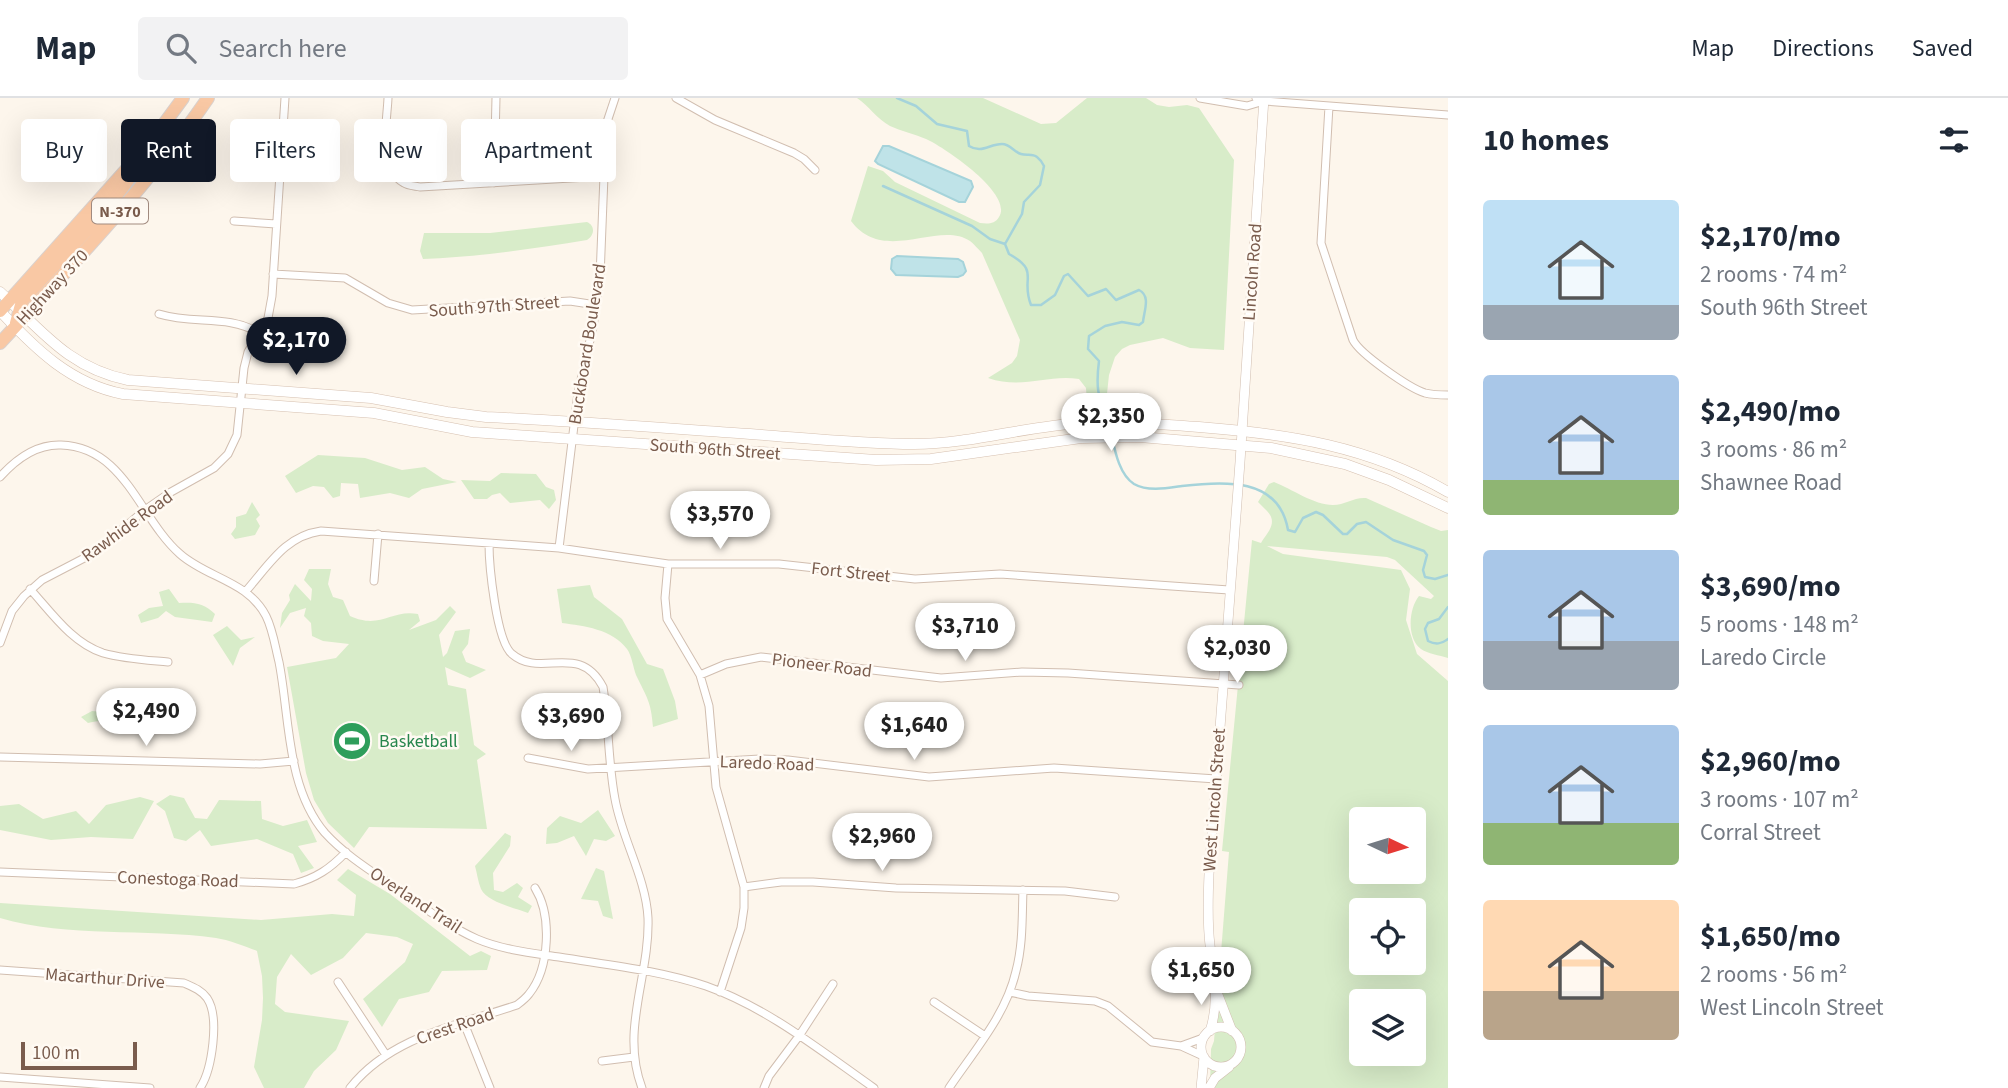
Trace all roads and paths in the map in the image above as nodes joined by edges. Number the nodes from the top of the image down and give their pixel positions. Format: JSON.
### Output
{"nodes":[{"id":1,"x":183,"y":98,"type":"edge"},
{"id":2,"x":208,"y":98,"type":"edge"},
{"id":3,"x":285,"y":98,"type":"edge"},
{"id":4,"x":388,"y":98,"type":"edge"},
{"id":5,"x":496,"y":98,"type":"edge"},
{"id":6,"x":615,"y":98,"type":"edge"},
{"id":7,"x":676,"y":98,"type":"edge"},
{"id":8,"x":1200,"y":98,"type":"edge"},
{"id":9,"x":1261,"y":99,"type":"edge"},
{"id":10,"x":1329,"y":106,"type":"junction"},
{"id":11,"x":1448,"y":115,"type":"edge"},
{"id":12,"x":168,"y":119,"type":"edge"},
{"id":13,"x":608,"y":119,"type":"edge"},
{"id":14,"x":815,"y":170,"type":"dead end"},
{"id":15,"x":121,"y":174,"type":"edge"},
{"id":16,"x":127,"y":182,"type":"edge"},
{"id":17,"x":512,"y":182,"type":"edge"},
{"id":18,"x":605,"y":182,"type":"edge"},
{"id":19,"x":494,"y":183,"type":"junction"},
{"id":20,"x":234,"y":220,"type":"dead end"},
{"id":21,"x":276,"y":224,"type":"junction"},
{"id":22,"x":273,"y":274,"type":"junction"},
{"id":23,"x":5,"y":297,"type":"edge"},
{"id":24,"x":596,"y":305,"type":"junction"},
{"id":25,"x":0,"y":311,"type":"edge"},
{"id":26,"x":22,"y":314,"type":"junction"},
{"id":27,"x":159,"y":314,"type":"dead end"},
{"id":28,"x":15,"y":327,"type":"junction"},
{"id":29,"x":260,"y":333,"type":"junction"},
{"id":30,"x":0,"y":343,"type":"edge"},
{"id":31,"x":242,"y":389,"type":"junction"},
{"id":32,"x":1448,"y":396,"type":"edge"},
{"id":33,"x":241,"y":403,"type":"junction"},
{"id":34,"x":574,"y":421,"type":"junction"},
{"id":35,"x":1242,"y":431,"type":"junction"},
{"id":36,"x":573,"y":439,"type":"junction"},
{"id":37,"x":1241,"y":445,"type":"junction"},
{"id":38,"x":0,"y":477,"type":"edge"},
{"id":39,"x":1448,"y":492,"type":"edge"},
{"id":40,"x":1448,"y":508,"type":"edge"},
{"id":41,"x":145,"y":510,"type":"junction"},
{"id":42,"x":378,"y":534,"type":"junction"},
{"id":43,"x":489,"y":543,"type":"junction"},
{"id":44,"x":559,"y":548,"type":"junction"},
{"id":45,"x":668,"y":564,"type":"junction"},
{"id":46,"x":374,"y":581,"type":"dead end"},
{"id":47,"x":30,"y":589,"type":"junction"},
{"id":48,"x":1229,"y":590,"type":"junction"},
{"id":49,"x":246,"y":591,"type":"junction"},
{"id":50,"x":0,"y":643,"type":"edge"},
{"id":51,"x":168,"y":662,"type":"dead end"},
{"id":52,"x":701,"y":675,"type":"junction"},
{"id":53,"x":1222,"y":684,"type":"junction"},
{"id":54,"x":1239,"y":685,"type":"dead end"},
{"id":55,"x":0,"y":757,"type":"edge"},
{"id":56,"x":528,"y":758,"type":"dead end"},
{"id":57,"x":294,"y":761,"type":"junction"},
{"id":58,"x":714,"y":761,"type":"junction"},
{"id":59,"x":612,"y":768,"type":"junction"},
{"id":60,"x":1216,"y":779,"type":"junction"},
{"id":61,"x":346,"y":852,"type":"junction"},
{"id":62,"x":0,"y":872,"type":"edge"},
{"id":63,"x":744,"y":887,"type":"junction"},
{"id":64,"x":535,"y":888,"type":"dead end"},
{"id":65,"x":1023,"y":890,"type":"junction"},
{"id":66,"x":1115,"y":898,"type":"dead end"},
{"id":67,"x":544,"y":955,"type":"junction"},
{"id":68,"x":0,"y":970,"type":"edge"},
{"id":69,"x":642,"y":970,"type":"junction"},
{"id":70,"x":338,"y":982,"type":"dead end"},
{"id":71,"x":833,"y":984,"type":"dead end"},
{"id":72,"x":1216,"y":986,"type":"junction"},
{"id":73,"x":720,"y":992,"type":"junction"},
{"id":74,"x":1010,"y":992,"type":"junction"},
{"id":75,"x":934,"y":1002,"type":"dead end"},
{"id":76,"x":464,"y":1023,"type":"junction"},
{"id":77,"x":1233,"y":1031,"type":"junction"},
{"id":78,"x":1207,"y":1034,"type":"junction"},
{"id":79,"x":800,"y":1036,"type":"junction"},
{"id":80,"x":985,"y":1036,"type":"junction"},
{"id":81,"x":1181,"y":1046,"type":"junction"},
{"id":82,"x":386,"y":1055,"type":"junction"},
{"id":83,"x":634,"y":1057,"type":"junction"},
{"id":84,"x":1203,"y":1057,"type":"junction"},
{"id":85,"x":602,"y":1061,"type":"dead end"},
{"id":86,"x":1229,"y":1067,"type":"junction"},
{"id":87,"x":0,"y":1077,"type":"edge"},
{"id":88,"x":51,"y":1085,"type":"edge"},
{"id":89,"x":150,"y":1088,"type":"edge"},
{"id":90,"x":200,"y":1088,"type":"edge"},
{"id":91,"x":350,"y":1088,"type":"edge"},
{"id":92,"x":490,"y":1088,"type":"edge"},
{"id":93,"x":642,"y":1088,"type":"edge"},
{"id":94,"x":764,"y":1088,"type":"edge"},
{"id":95,"x":874,"y":1088,"type":"edge"},
{"id":96,"x":949,"y":1088,"type":"edge"},
{"id":97,"x":1201,"y":1088,"type":"edge"},
{"id":98,"x":1209,"y":1088,"type":"edge"}],
"edges":[{"from":1,"to":12,"type":"highway","name":"Highway 370","number":"N-370"},
{"from":2,"to":26,"type":"highway","name":"Highway 370","number":"N-370"},
{"from":3,"to":21,"type":"street","name":"Rawhide Road"},
{"from":4,"to":19,"type":"street"},
{"from":5,"to":19,"type":"street"},
{"from":6,"to":13,"type":"street","name":"Buckboard Boulevard"},
{"from":7,"to":14,"type":"street"},
{"from":8,"to":9,"type":"street"},
{"from":9,"to":10,"type":"street"},
{"from":9,"to":35,"type":"street","name":"Lincoln Road"},
{"from":10,"to":11,"type":"street"},
{"from":10,"to":32,"type":"street"},
{"from":15,"to":23,"type":"highway","name":"Highway 370","number":"N-370"},
{"from":16,"to":26,"type":"highway"},
{"from":17,"to":19,"type":"street"},
{"from":18,"to":24,"type":"street","name":"Buckboard Boulevard"},
{"from":20,"to":21,"type":"street"},
{"from":21,"to":22,"type":"street","name":"Rawhide Road"},
{"from":22,"to":24,"type":"street","name":"South 97th Street"},
{"from":22,"to":29,"type":"street","name":"Rawhide Road"},
{"from":23,"to":25,"type":"highway","name":"Highway 370","number":"N-370"},
{"from":23,"to":26,"type":"main road","name":"South 96th Street"},
{"from":24,"to":34,"type":"street","name":"Buckboard Boulevard"},
{"from":25,"to":28,"type":"main road","name":"South 96th Street"},
{"from":26,"to":28,"type":"highway"},
{"from":26,"to":31,"type":"main road","name":"South 96th Street"},
{"from":27,"to":29,"type":"street"},
{"from":28,"to":30,"type":"highway","name":"Highway 370"},
{"from":28,"to":33,"type":"main road","name":"South 96th Street"},
{"from":29,"to":31,"type":"street","name":"Rawhide Road"},
{"from":31,"to":33,"type":"street","name":"Rawhide Road"},
{"from":31,"to":34,"type":"main road","name":"South 96th Street"},
{"from":33,"to":36,"type":"main road","name":"South 96th Street"},
{"from":33,"to":41,"type":"street","name":"Rawhide Road"},
{"from":34,"to":35,"type":"main road","name":"South 96th Street"},
{"from":34,"to":36,"type":"street","name":"Buckboard Boulevard"},
{"from":35,"to":37,"type":"street","name":"Lincoln Road"},
{"from":35,"to":39,"type":"main road","name":"South 96th Street"},
{"from":36,"to":37,"type":"main road","name":"South 96th Street"},
{"from":36,"to":44,"type":"street","name":"Buckboard Boulevard"},
{"from":37,"to":40,"type":"main road","name":"South 96th Street"},
{"from":37,"to":48,"type":"street","name":"West Lincoln Street"},
{"from":38,"to":41,"type":"street","name":"Overland Trail"},
{"from":41,"to":47,"type":"street","name":"Rawhide Road"},
{"from":41,"to":49,"type":"street","name":"Overland Trail"},
{"from":42,"to":43,"type":"street","name":"Fort Street"},
{"from":42,"to":46,"type":"street"},
{"from":42,"to":49,"type":"street","name":"Fort Street"},
{"from":43,"to":44,"type":"street","name":"Fort Street"},
{"from":43,"to":59,"type":"street"},
{"from":44,"to":45,"type":"street","name":"Fort Street"},
{"from":45,"to":48,"type":"street","name":"Fort Street"},
{"from":45,"to":52,"type":"street"},
{"from":47,"to":50,"type":"street","name":"Rawhide Road"},
{"from":47,"to":51,"type":"street"},
{"from":48,"to":53,"type":"street","name":"West Lincoln Street"},
{"from":49,"to":57,"type":"street","name":"Overland Trail"},
{"from":52,"to":53,"type":"street","name":"Pioneer Road"},
{"from":52,"to":58,"type":"street"},
{"from":53,"to":54,"type":"street","name":"Pioneer Road"},
{"from":53,"to":60,"type":"street","name":"West Lincoln Street"},
{"from":55,"to":57,"type":"street"},
{"from":56,"to":59,"type":"street","name":"Laredo Road"},
{"from":57,"to":61,"type":"street","name":"Overland Trail"},
{"from":58,"to":59,"type":"street","name":"Laredo Road"},
{"from":58,"to":60,"type":"street","name":"Laredo Road"},
{"from":58,"to":63,"type":"street"},
{"from":59,"to":69,"type":"street"},
{"from":60,"to":72,"type":"street","name":"West Lincoln Street"},
{"from":61,"to":62,"type":"street","name":"Conestoga Road"},
{"from":61,"to":67,"type":"street","name":"Overland Trail"},
{"from":63,"to":65,"type":"street"},
{"from":63,"to":73,"type":"street"},
{"from":64,"to":67,"type":"street","name":"Crest Road"},
{"from":65,"to":66,"type":"street"},
{"from":65,"to":74,"type":"street"},
{"from":67,"to":69,"type":"street","name":"Overland Trail"},
{"from":67,"to":76,"type":"street","name":"Crest Road"},
{"from":68,"to":90,"type":"street","name":"Macarthur Drive"},
{"from":69,"to":73,"type":"street","name":"Overland Trail"},
{"from":69,"to":83,"type":"street"},
{"from":70,"to":82,"type":"street"},
{"from":71,"to":79,"type":"street"},
{"from":72,"to":77,"type":"street","name":"West Lincoln Street"},
{"from":72,"to":78,"type":"street","name":"West Lincoln Street"},
{"from":73,"to":79,"type":"street","name":"Overland Trail"},
{"from":74,"to":80,"type":"street"},
{"from":74,"to":81,"type":"street"},
{"from":75,"to":80,"type":"street"},
{"from":76,"to":82,"type":"street","name":"Crest Road"},
{"from":76,"to":92,"type":"street"},
{"from":77,"to":78,"type":"street"},
{"from":77,"to":86,"type":"street"},
{"from":78,"to":81,"type":"street"},
{"from":78,"to":84,"type":"street"},
{"from":79,"to":94,"type":"street"},
{"from":79,"to":95,"type":"street","name":"Overland Trail"},
{"from":80,"to":96,"type":"street"},
{"from":81,"to":84,"type":"street"},
{"from":82,"to":91,"type":"street","name":"Crest Road"},
{"from":83,"to":85,"type":"street"},
{"from":83,"to":93,"type":"street"},
{"from":84,"to":86,"type":"street"},
{"from":84,"to":97,"type":"street"},
{"from":86,"to":98,"type":"street"},
{"from":87,"to":88,"type":"street"},
{"from":88,"to":89,"type":"street"}]}
